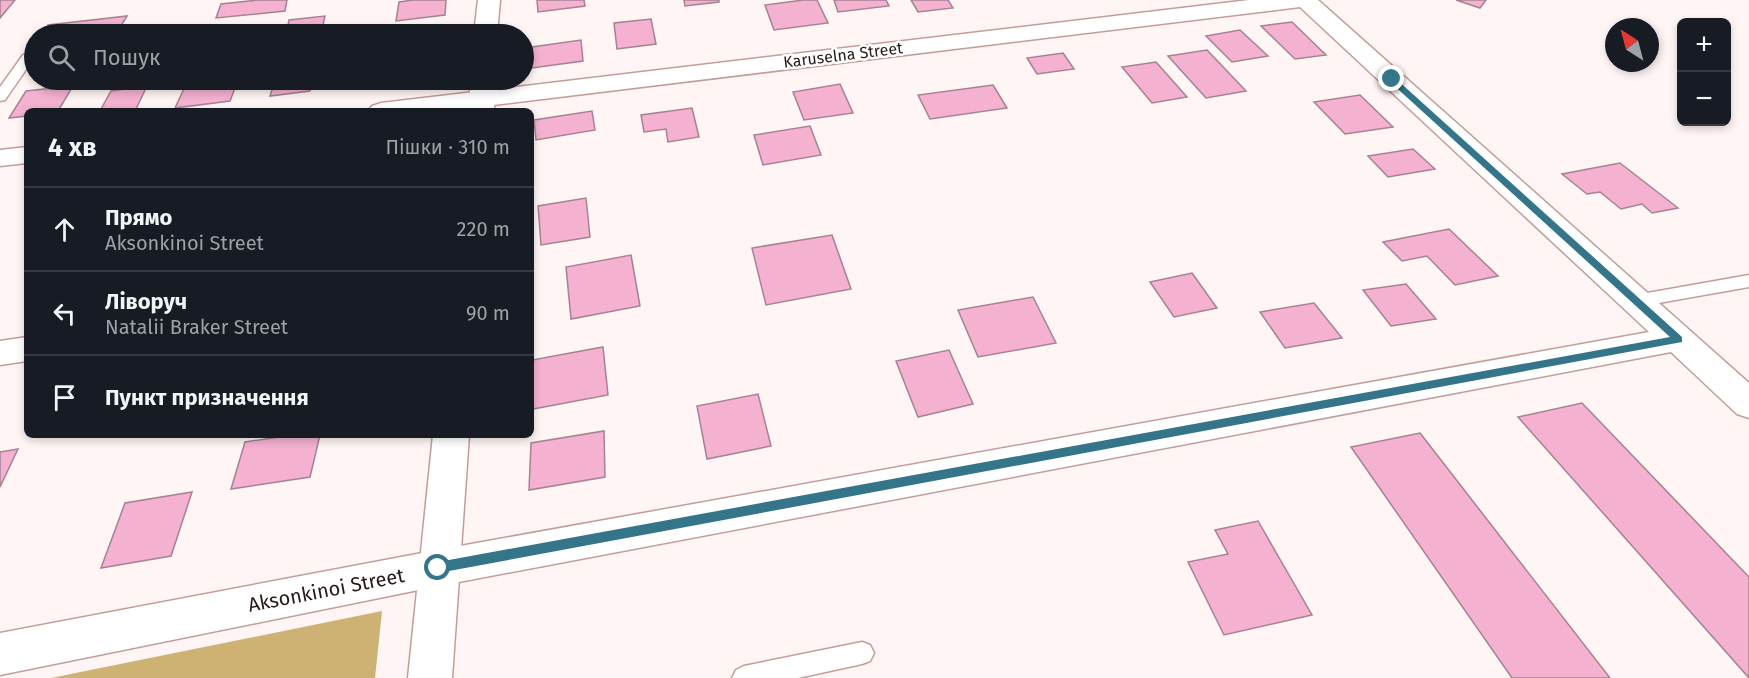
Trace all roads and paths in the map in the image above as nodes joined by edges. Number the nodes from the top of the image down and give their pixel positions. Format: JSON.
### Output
{"nodes":[{"id":1,"x":489,"y":0,"type":"edge"},
{"id":2,"x":1305,"y":0,"type":"edge"},
{"id":3,"x":487,"y":24,"type":"edge"},
{"id":4,"x":24,"y":64,"type":"edge"},
{"id":5,"x":533,"y":90,"type":"edge"},
{"id":6,"x":534,"y":90,"type":"edge"},
{"id":7,"x":482,"y":96,"type":"edge"},
{"id":8,"x":0,"y":97,"type":"edge"},
{"id":9,"x":401,"y":108,"type":"edge"},
{"id":10,"x":24,"y":155,"type":"edge"},
{"id":11,"x":0,"y":158,"type":"edge"},
{"id":12,"x":1749,"y":281,"type":"edge"},
{"id":13,"x":1636,"y":301,"type":"junction"},
{"id":14,"x":1678,"y":339,"type":"junction"},
{"id":15,"x":24,"y":349,"type":"edge"},
{"id":16,"x":0,"y":353,"type":"edge"},
{"id":17,"x":1749,"y":404,"type":"edge"},
{"id":18,"x":451,"y":438,"type":"edge"},
{"id":19,"x":438,"y":568,"type":"junction"},
{"id":20,"x":862,"y":653,"type":"dead end"},
{"id":21,"x":0,"y":654,"type":"edge"},
{"id":22,"x":430,"y":678,"type":"edge"},
{"id":23,"x":744,"y":678,"type":"edge"}],
"edges":[{"from":1,"to":3,"type":"street"},
{"from":2,"to":6,"type":"street","name":"Karuselna Street"},
{"from":2,"to":13,"type":"street"},
{"from":4,"to":8,"type":"lane"},
{"from":5,"to":7,"type":"street","name":"Karuselna Street"},
{"from":7,"to":9,"type":"street","name":"Karuselna Street"},
{"from":10,"to":11,"type":"street"},
{"from":12,"to":13,"type":"lane"},
{"from":13,"to":14,"type":"street"},
{"from":14,"to":17,"type":"street"},
{"from":14,"to":19,"type":"street","name":"Aksonkinoi Street"},
{"from":15,"to":16,"type":"street"},
{"from":18,"to":19,"type":"street"},
{"from":19,"to":21,"type":"street","name":"Aksonkinoi Street"},
{"from":19,"to":22,"type":"street"},
{"from":20,"to":23,"type":"lane"}]}
